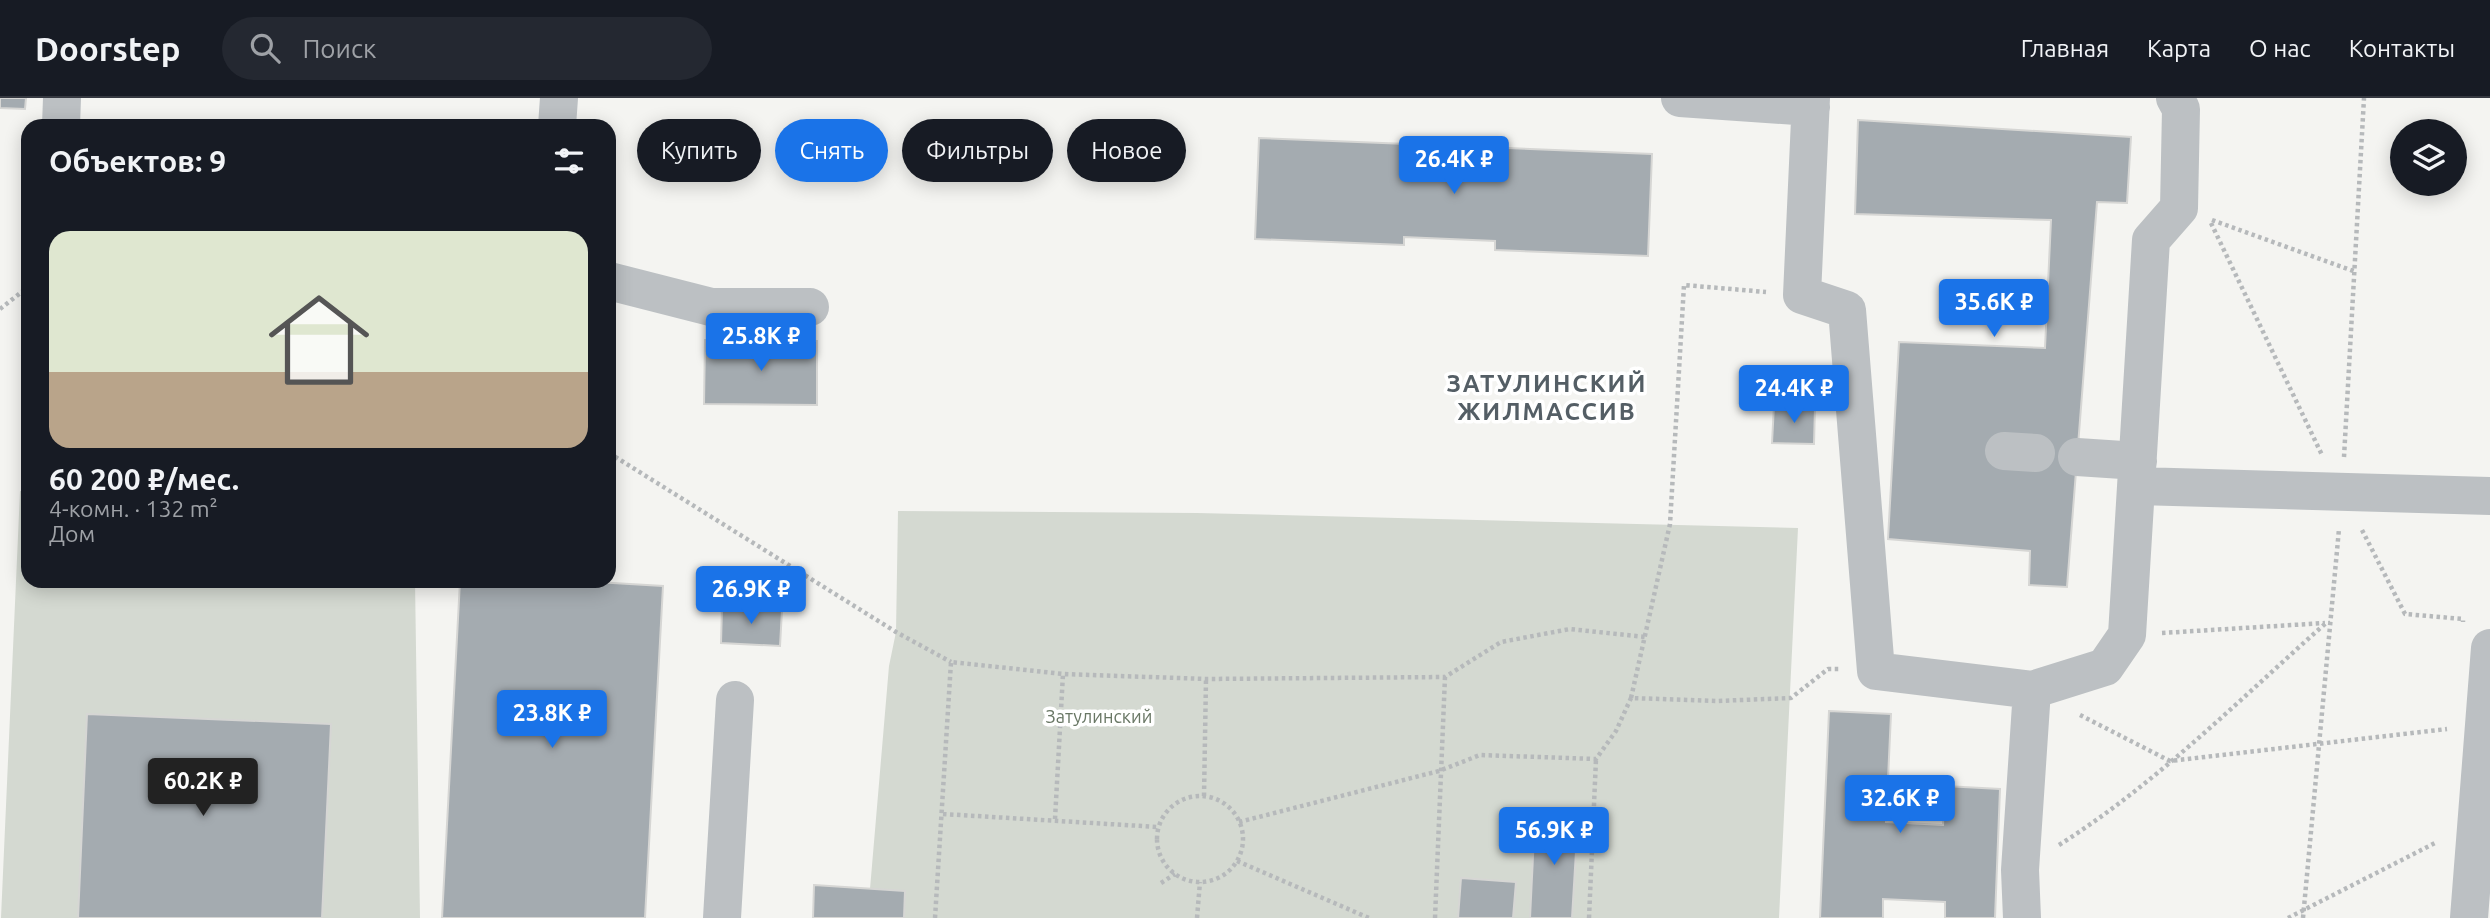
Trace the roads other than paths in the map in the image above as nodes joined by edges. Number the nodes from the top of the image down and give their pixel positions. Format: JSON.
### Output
{"nodes":[{"id":1,"x":62,"y":98,"type":"edge"},
{"id":2,"x":558,"y":98,"type":"edge"},
{"id":3,"x":1680,"y":98,"type":"edge"},
{"id":4,"x":2175,"y":98,"type":"edge"},
{"id":5,"x":1811,"y":102,"type":"edge"},
{"id":6,"x":61,"y":119,"type":"edge"},
{"id":7,"x":557,"y":119,"type":"edge"},
{"id":8,"x":616,"y":283,"type":"edge"},
{"id":9,"x":810,"y":307,"type":"dead end"},
{"id":10,"x":2077,"y":457,"type":"dead end"},
{"id":11,"x":2138,"y":473,"type":"junction"},
{"id":12,"x":2490,"y":496,"type":"edge"},
{"id":13,"x":2476,"y":640,"type":"edge"},
{"id":14,"x":2032,"y":690,"type":"junction"},
{"id":15,"x":735,"y":700,"type":"dead end"},
{"id":16,"x":722,"y":918,"type":"edge"},
{"id":17,"x":2022,"y":918,"type":"edge"},
{"id":18,"x":2469,"y":918,"type":"edge"}],
"edges":[{"from":1,"to":6,"type":"street"},
{"from":2,"to":7,"type":"street"},
{"from":3,"to":5,"type":"street"},
{"from":4,"to":11,"type":"street"},
{"from":5,"to":14,"type":"street"},
{"from":8,"to":9,"type":"street"},
{"from":10,"to":11,"type":"street"},
{"from":11,"to":12,"type":"street"},
{"from":11,"to":14,"type":"street"},
{"from":13,"to":18,"type":"street"},
{"from":14,"to":17,"type":"street"},
{"from":15,"to":16,"type":"street"}]}
